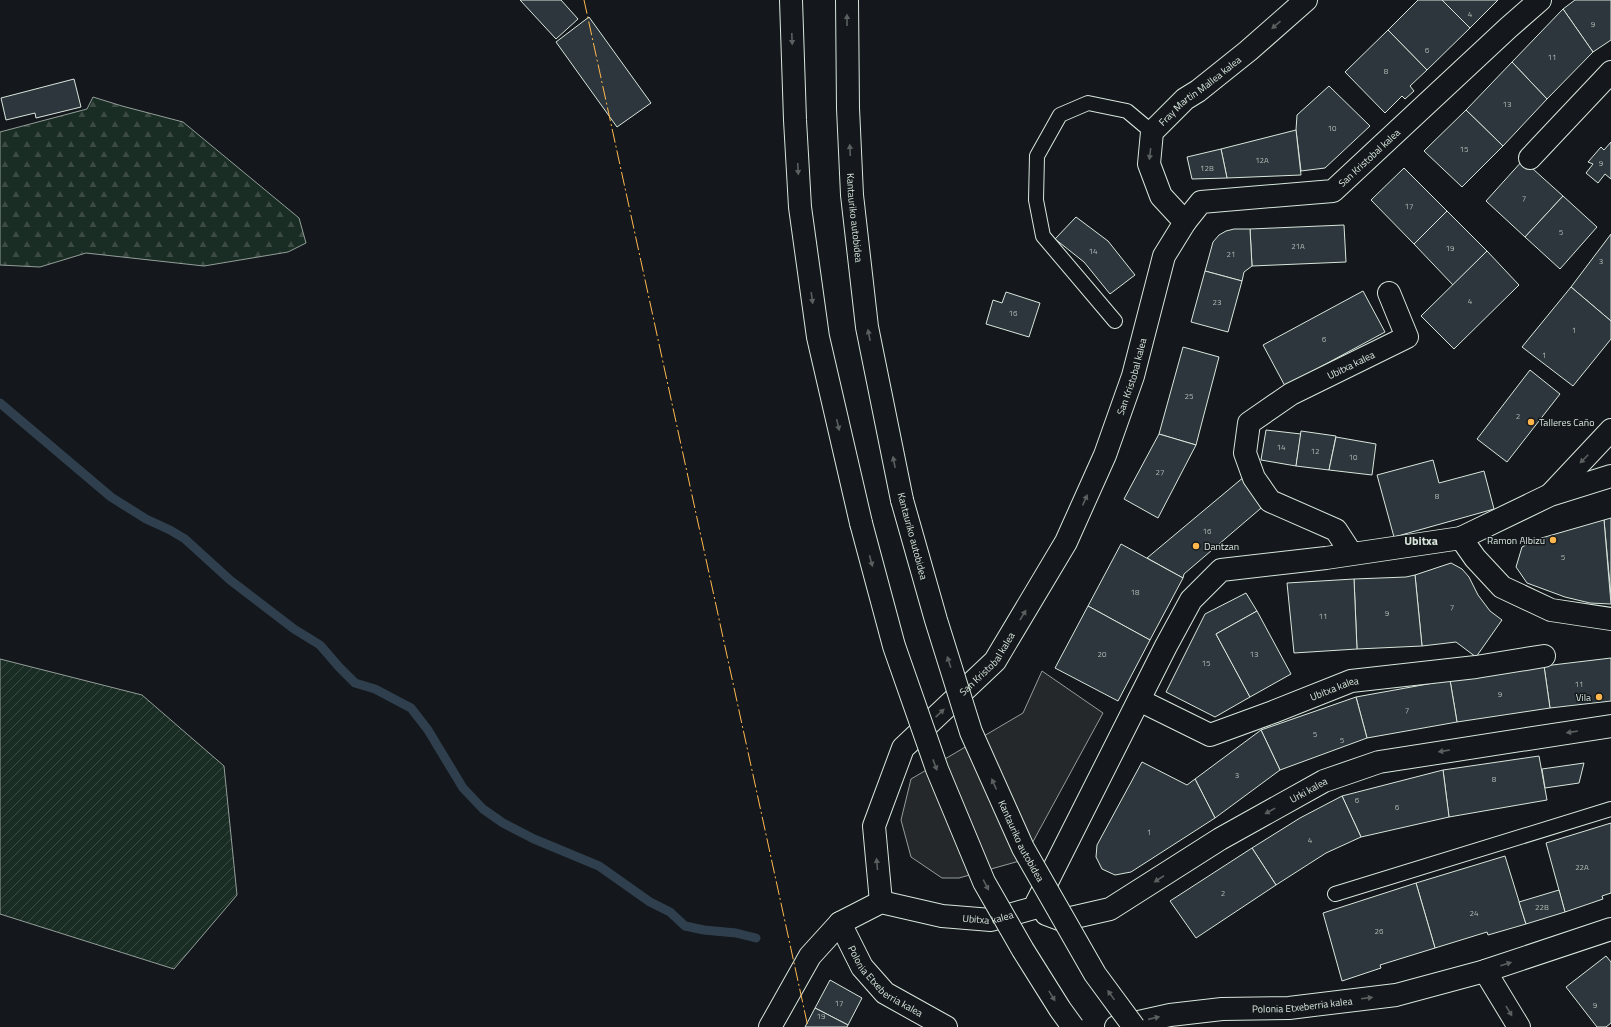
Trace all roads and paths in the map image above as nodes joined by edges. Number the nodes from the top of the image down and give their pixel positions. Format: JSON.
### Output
{"nodes":[{"id":1,"x":792,"y":0,"type":"edge"},
{"id":2,"x":847,"y":0,"type":"edge"},
{"id":3,"x":1306,"y":0,"type":"edge"},
{"id":4,"x":1540,"y":0,"type":"edge"},
{"id":5,"x":1611,"y":72,"type":"edge"},
{"id":6,"x":1152,"y":132,"type":"junction"},
{"id":7,"x":1530,"y":158,"type":"dead end"},
{"id":8,"x":1185,"y":222,"type":"junction"},
{"id":9,"x":1389,"y":293,"type":"dead end"},
{"id":10,"x":1115,"y":321,"type":"dead end"},
{"id":11,"x":1611,"y":430,"type":"edge"},
{"id":12,"x":1611,"y":476,"type":"edge"},
{"id":13,"x":1550,"y":495,"type":"junction"},
{"id":14,"x":1461,"y":538,"type":"junction"},
{"id":15,"x":1351,"y":553,"type":"junction"},
{"id":16,"x":1611,"y":619,"type":"edge"},
{"id":17,"x":1544,"y":656,"type":"dead end"},
{"id":18,"x":1139,"y":700,"type":"junction"},
{"id":19,"x":1611,"y":726,"type":"edge"},
{"id":20,"x":1611,"y":809,"type":"edge"},
{"id":21,"x":1334,"y":894,"type":"dead end"},
{"id":22,"x":881,"y":902,"type":"junction"},
{"id":23,"x":1034,"y":908,"type":"junction"},
{"id":24,"x":840,"y":923,"type":"junction"},
{"id":25,"x":1611,"y":930,"type":"edge"},
{"id":26,"x":1485,"y":971,"type":"junction"},
{"id":27,"x":770,"y":1027,"type":"edge"},
{"id":28,"x":946,"y":1027,"type":"edge"},
{"id":29,"x":1073,"y":1027,"type":"edge"},
{"id":30,"x":1116,"y":1027,"type":"edge"},
{"id":31,"x":1134,"y":1027,"type":"edge"},
{"id":32,"x":1519,"y":1027,"type":"edge"}],
"edges":[{"from":1,"to":29,"type":"main road","one_way":true,"bridge":true},
{"from":31,"to":2,"type":"main road","name":"Kantauriko autobidea","one_way":true,"bridge":true},
{"from":3,"to":6,"type":"main road","name":"Fray Martin Mallea kalea","one_way":true},
{"from":4,"to":8,"type":"main road","name":"San Kristobal kalea"},
{"from":5,"to":7,"type":"main road"},
{"from":6,"to":8,"type":"main road","name":"Fray Martin Mallea kalea","one_way":true},
{"from":6,"to":10,"type":"lane"},
{"from":22,"to":8,"type":"main road","name":"San Kristobal kalea","one_way":true},
{"from":9,"to":15,"type":"main road","name":"Ubitxa kalea"},
{"from":11,"to":13,"type":"main road","one_way":true},
{"from":12,"to":13,"type":"main road"},
{"from":13,"to":14,"type":"main road"},
{"from":14,"to":15,"type":"main road"},
{"from":14,"to":16,"type":"main road"},
{"from":15,"to":18,"type":"main road"},
{"from":17,"to":18,"type":"main road","name":"Ubitxa kalea"},
{"from":18,"to":23,"type":"main road"},
{"from":19,"to":23,"type":"main road","name":"Urki kalea","one_way":true},
{"from":20,"to":21,"type":"lane"},
{"from":22,"to":23,"type":"main road","name":"Ubitxa kalea"},
{"from":22,"to":24,"type":"main road"},
{"from":24,"to":27,"type":"main road"},
{"from":24,"to":28,"type":"main road","name":"Polonia Etxeberria kalea"},
{"from":26,"to":25,"type":"main road","name":"Polonia Etxeberria kalea","one_way":true},
{"from":30,"to":26,"type":"main road","name":"Polonia Etxeberria kalea","one_way":true},
{"from":26,"to":32,"type":"main road","one_way":true}]}
